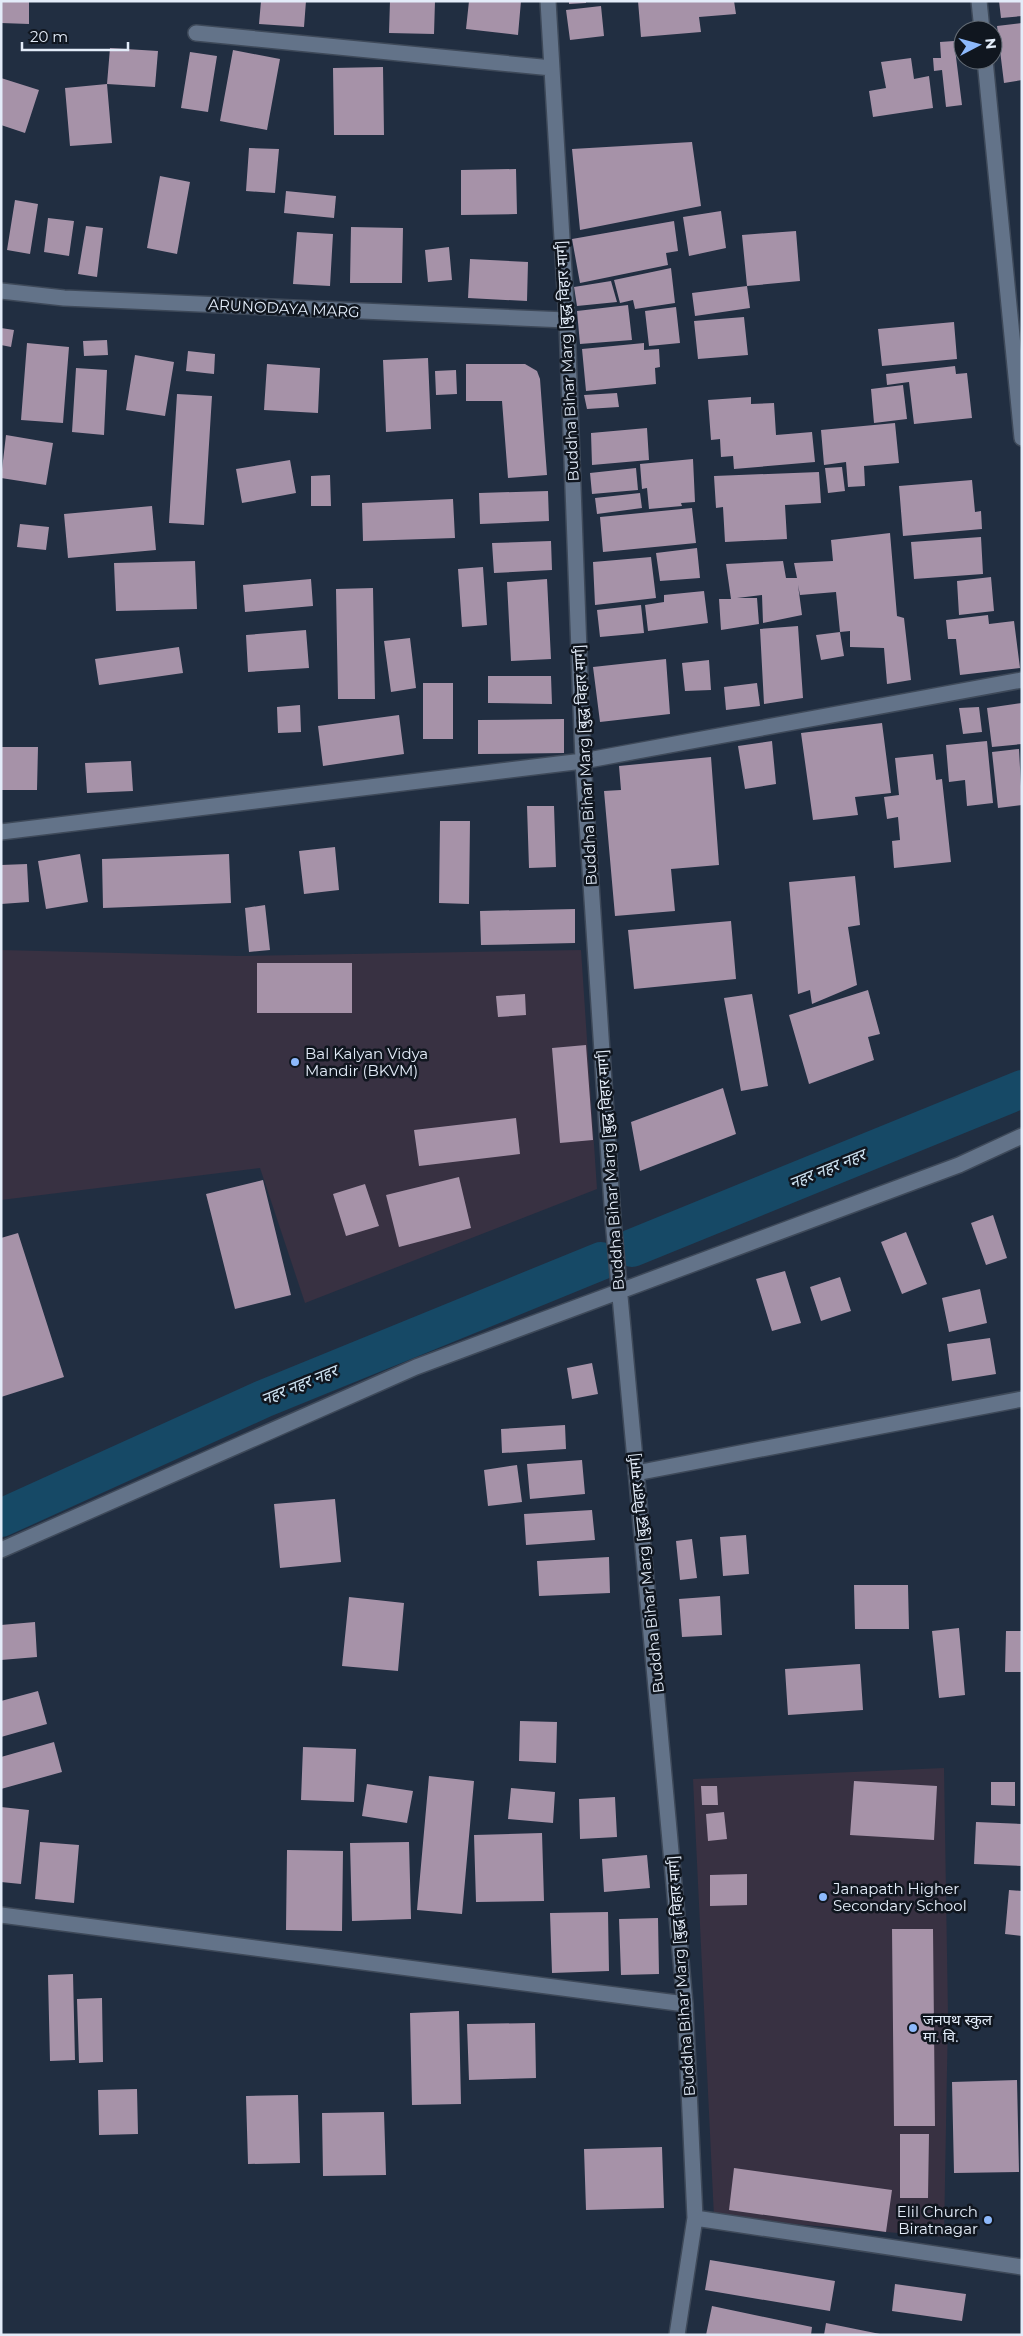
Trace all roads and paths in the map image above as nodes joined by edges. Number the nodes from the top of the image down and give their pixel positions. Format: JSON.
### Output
{"nodes":[{"id":1,"x":548,"y":1,"type":"edge"},
{"id":2,"x":979,"y":1,"type":"edge"},
{"id":3,"x":981,"y":20,"type":"edge"},
{"id":4,"x":196,"y":33,"type":"dead end"},
{"id":5,"x":552,"y":68,"type":"junction"},
{"id":6,"x":986,"y":70,"type":"edge"},
{"id":7,"x":1,"y":292,"type":"edge"},
{"id":8,"x":566,"y":320,"type":"junction"},
{"id":9,"x":1022,"y":438,"type":"edge"},
{"id":10,"x":1022,"y":680,"type":"edge"},
{"id":11,"x":583,"y":761,"type":"junction"},
{"id":12,"x":1,"y":832,"type":"edge"},
{"id":13,"x":1022,"y":1136,"type":"edge"},
{"id":14,"x":619,"y":1292,"type":"junction"},
{"id":15,"x":1022,"y":1399,"type":"edge"},
{"id":16,"x":636,"y":1473,"type":"junction"},
{"id":17,"x":1,"y":1550,"type":"edge"},
{"id":18,"x":1,"y":1915,"type":"edge"},
{"id":19,"x":685,"y":2004,"type":"junction"},
{"id":20,"x":695,"y":2218,"type":"junction"},
{"id":21,"x":1022,"y":2267,"type":"edge"},
{"id":22,"x":677,"y":2335,"type":"edge"}],
"edges":[{"from":1,"to":5,"type":"street","name":"Buddha Bihar Marg [बुद्ध विहार मार्ग]"},
{"from":2,"to":3,"type":"street"},
{"from":4,"to":5,"type":"street"},
{"from":5,"to":8,"type":"street","name":"Buddha Bihar Marg [बुद्ध विहार मार्ग]"},
{"from":6,"to":9,"type":"street"},
{"from":7,"to":8,"type":"street","name":"ARUNODAYA MARG"},
{"from":8,"to":11,"type":"street","name":"Buddha Bihar Marg [बुद्ध विहार मार्ग]"},
{"from":10,"to":11,"type":"street"},
{"from":11,"to":12,"type":"street"},
{"from":11,"to":14,"type":"street","name":"Buddha Bihar Marg [बुद्ध विहार मार्ग]"},
{"from":13,"to":14,"type":"street"},
{"from":14,"to":16,"type":"street","name":"Buddha Bihar Marg [बुद्ध विहार मार्ग]"},
{"from":14,"to":17,"type":"street"},
{"from":15,"to":16,"type":"street"},
{"from":16,"to":19,"type":"street","name":"Buddha Bihar Marg [बुद्ध विहार मार्ग]"},
{"from":18,"to":19,"type":"street"},
{"from":19,"to":20,"type":"street","name":"Buddha Bihar Marg [बुद्ध विहार मार्ग]"},
{"from":20,"to":21,"type":"street"},
{"from":20,"to":22,"type":"street","name":"Buddha Bihar Marg [बुद्ध विहार मार्ग]"}]}
